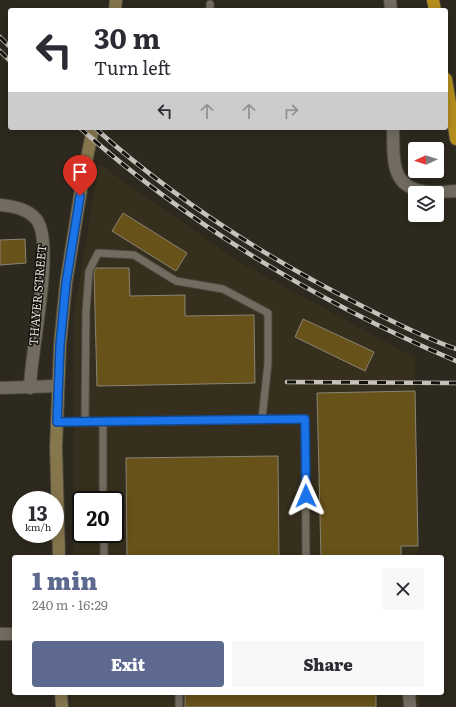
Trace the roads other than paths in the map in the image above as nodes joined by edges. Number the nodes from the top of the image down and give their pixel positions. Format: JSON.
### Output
{"nodes":[{"id":1,"x":448,"y":91,"type":"edge"},
{"id":2,"x":94,"y":130,"type":"edge"},
{"id":3,"x":393,"y":130,"type":"edge"},
{"id":4,"x":456,"y":138,"type":"edge"},
{"id":5,"x":454,"y":191,"type":"edge"},
{"id":6,"x":0,"y":205,"type":"edge"},
{"id":7,"x":58,"y":386,"type":"junction"},
{"id":8,"x":0,"y":388,"type":"edge"},
{"id":9,"x":30,"y":388,"type":"junction"},
{"id":10,"x":262,"y":419,"type":"junction"},
{"id":11,"x":57,"y":422,"type":"junction"},
{"id":12,"x":85,"y":422,"type":"junction"},
{"id":13,"x":103,"y":422,"type":"junction"},
{"id":14,"x":104,"y":491,"type":"edge"},
{"id":15,"x":104,"y":543,"type":"edge"},
{"id":16,"x":59,"y":555,"type":"edge"},
{"id":17,"x":104,"y":555,"type":"edge"},
{"id":18,"x":306,"y":555,"type":"edge"},
{"id":19,"x":0,"y":634,"type":"edge"},
{"id":20,"x":12,"y":634,"type":"edge"},
{"id":21,"x":61,"y":695,"type":"edge"},
{"id":22,"x":179,"y":695,"type":"edge"},
{"id":23,"x":409,"y":695,"type":"edge"},
{"id":24,"x":62,"y":707,"type":"edge"},
{"id":25,"x":179,"y":707,"type":"edge"},
{"id":26,"x":410,"y":707,"type":"edge"}],
"edges":[{"from":1,"to":4,"type":"highway"},
{"from":2,"to":7,"type":"street"},
{"from":3,"to":5,"type":"street"},
{"from":6,"to":9,"type":"street","name":"THAYER STREET"},
{"from":7,"to":9,"type":"street"},
{"from":7,"to":11,"type":"street"},
{"from":8,"to":9,"type":"street"},
{"from":10,"to":12,"type":"lane"},
{"from":10,"to":13,"type":"lane"},
{"from":10,"to":18,"type":"lane"},
{"from":11,"to":12,"type":"lane"},
{"from":11,"to":16,"type":"street"},
{"from":12,"to":13,"type":"lane"},
{"from":13,"to":14,"type":"lane"},
{"from":15,"to":17,"type":"lane"},
{"from":19,"to":20,"type":"street"},
{"from":21,"to":24,"type":"street"},
{"from":22,"to":25,"type":"lane"},
{"from":23,"to":26,"type":"street"}]}
